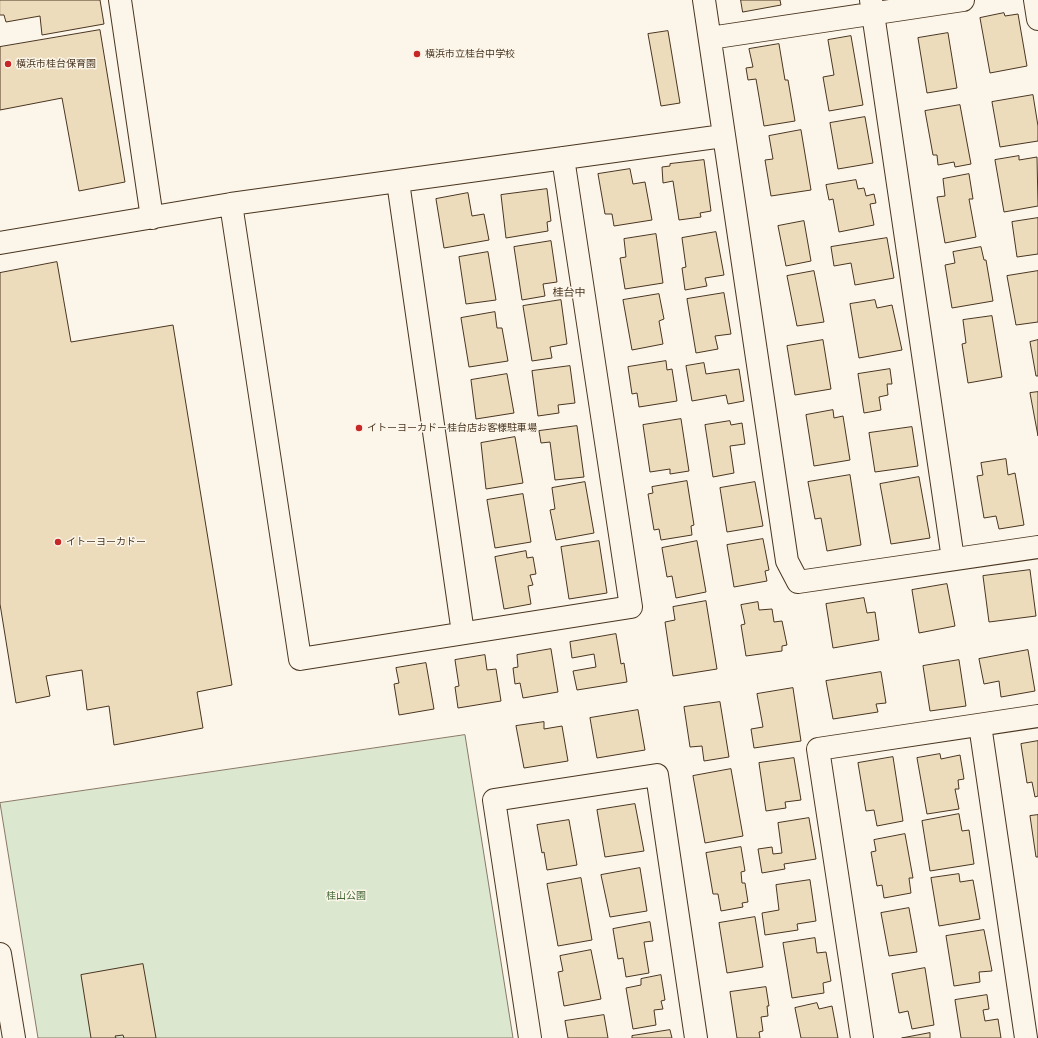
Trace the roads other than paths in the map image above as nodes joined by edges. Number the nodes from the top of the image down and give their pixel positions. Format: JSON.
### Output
{"nodes":[{"id":1,"x":120,"y":0,"type":"edge"},
{"id":2,"x":704,"y":0,"type":"edge"},
{"id":3,"x":963,"y":0,"type":"edge"},
{"id":4,"x":1035,"y":0,"type":"edge"},
{"id":5,"x":872,"y":7,"type":"edge"},
{"id":6,"x":1038,"y":19,"type":"edge"},
{"id":7,"x":710,"y":38,"type":"junction"},
{"id":8,"x":723,"y":136,"type":"junction"},
{"id":9,"x":563,"y":158,"type":"junction"},
{"id":10,"x":398,"y":182,"type":"junction"},
{"id":11,"x":231,"y":204,"type":"junction"},
{"id":12,"x":152,"y":218,"type":"junction"},
{"id":13,"x":0,"y":243,"type":"edge"},
{"id":14,"x":1038,"y":547,"type":"edge"},
{"id":15,"x":953,"y":559,"type":"junction"},
{"id":16,"x":464,"y":634,"type":"junction"},
{"id":17,"x":1038,"y":716,"type":"edge"},
{"id":18,"x":980,"y":725,"type":"junction"},
{"id":19,"x":0,"y":954,"type":"edge"},
{"id":20,"x":14,"y":1038,"type":"edge"},
{"id":21,"x":530,"y":1038,"type":"edge"},
{"id":22,"x":696,"y":1038,"type":"edge"},
{"id":23,"x":862,"y":1038,"type":"edge"},
{"id":24,"x":1026,"y":1038,"type":"edge"}],
"edges":[{"from":1,"to":12,"type":"street"},
{"from":2,"to":7,"type":"street"},
{"from":3,"to":5,"type":"street"},
{"from":4,"to":6,"type":"street"},
{"from":5,"to":7,"type":"street"},
{"from":5,"to":15,"type":"street"},
{"from":7,"to":8,"type":"street"},
{"from":8,"to":9,"type":"street"},
{"from":8,"to":15,"type":"street"},
{"from":9,"to":10,"type":"street"},
{"from":9,"to":16,"type":"street"},
{"from":10,"to":11,"type":"street"},
{"from":10,"to":16,"type":"street"},
{"from":11,"to":12,"type":"street"},
{"from":11,"to":16,"type":"street"},
{"from":12,"to":13,"type":"street"},
{"from":14,"to":15,"type":"street"},
{"from":17,"to":18,"type":"street"},
{"from":18,"to":23,"type":"street"},
{"from":18,"to":24,"type":"street"},
{"from":19,"to":20,"type":"street"},
{"from":21,"to":22,"type":"street"}]}
